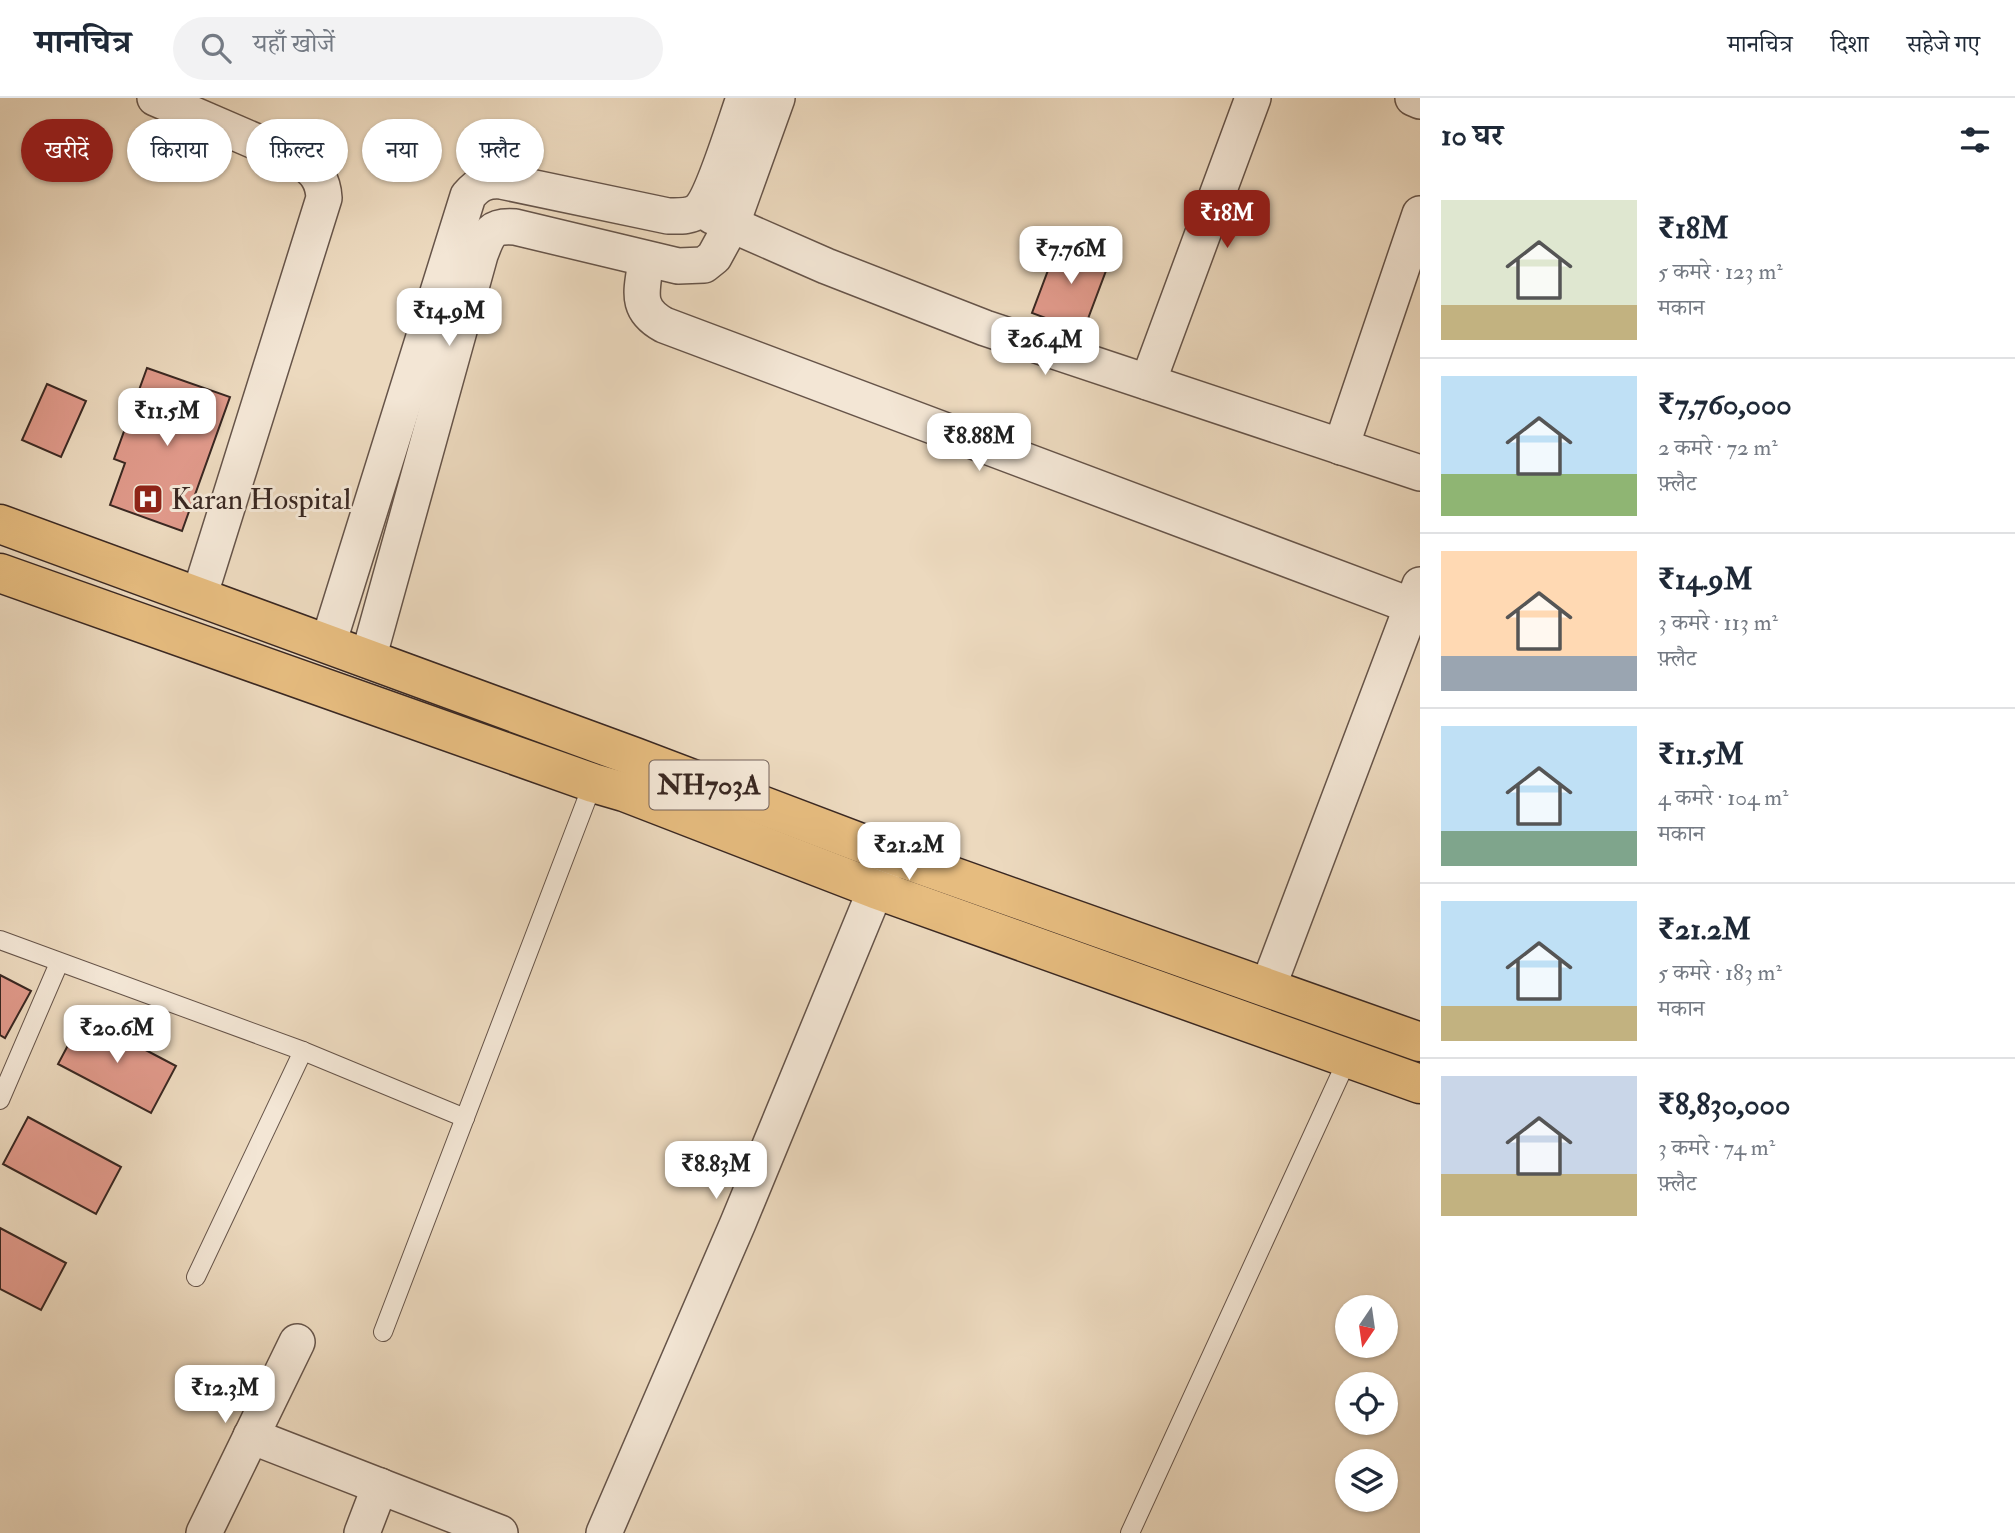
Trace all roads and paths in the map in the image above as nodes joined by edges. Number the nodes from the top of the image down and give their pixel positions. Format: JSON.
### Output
{"nodes":[{"id":1,"x":155,"y":98,"type":"edge"},
{"id":2,"x":744,"y":98,"type":"edge"},
{"id":3,"x":777,"y":98,"type":"edge"},
{"id":4,"x":1253,"y":98,"type":"edge"},
{"id":5,"x":1413,"y":98,"type":"edge"},
{"id":6,"x":1420,"y":101,"type":"edge"},
{"id":7,"x":476,"y":186,"type":"junction"},
{"id":8,"x":700,"y":209,"type":"junction"},
{"id":9,"x":1420,"y":214,"type":"edge"},
{"id":10,"x":731,"y":226,"type":"junction"},
{"id":11,"x":491,"y":230,"type":"junction"},
{"id":12,"x":646,"y":258,"type":"junction"},
{"id":13,"x":1148,"y":382,"type":"junction"},
{"id":14,"x":1341,"y":447,"type":"junction"},
{"id":15,"x":1420,"y":473,"type":"edge"},
{"id":16,"x":0,"y":524,"type":"edge"},
{"id":17,"x":0,"y":573,"type":"edge"},
{"id":18,"x":199,"y":597,"type":"junction"},
{"id":19,"x":1418,"y":600,"type":"edge"},
{"id":20,"x":328,"y":644,"type":"junction"},
{"id":21,"x":368,"y":659,"type":"junction"},
{"id":22,"x":593,"y":783,"type":"junction"},
{"id":23,"x":890,"y":854,"type":"junction"},
{"id":24,"x":875,"y":889,"type":"junction"},
{"id":25,"x":0,"y":940,"type":"edge"},
{"id":26,"x":59,"y":963,"type":"junction"},
{"id":27,"x":1268,"y":987,"type":"junction"},
{"id":28,"x":1420,"y":1042,"type":"edge"},
{"id":29,"x":303,"y":1051,"type":"junction"},
{"id":30,"x":1348,"y":1058,"type":"junction"},
{"id":31,"x":1420,"y":1084,"type":"edge"},
{"id":32,"x":1,"y":1092,"type":"edge"},
{"id":33,"x":465,"y":1118,"type":"junction"},
{"id":34,"x":196,"y":1277,"type":"dead end"},
{"id":35,"x":383,"y":1332,"type":"dead end"},
{"id":36,"x":297,"y":1342,"type":"dead end"},
{"id":37,"x":251,"y":1436,"type":"junction"},
{"id":38,"x":380,"y":1486,"type":"junction"},
{"id":39,"x":204,"y":1533,"type":"edge"},
{"id":40,"x":362,"y":1533,"type":"edge"},
{"id":41,"x":500,"y":1533,"type":"edge"},
{"id":42,"x":604,"y":1533,"type":"edge"},
{"id":43,"x":1130,"y":1533,"type":"edge"}],
"edges":[{"from":1,"to":18,"type":"street"},
{"from":2,"to":8,"type":"street"},
{"from":3,"to":10,"type":"street"},
{"from":4,"to":13,"type":"street"},
{"from":5,"to":6,"type":"street"},
{"from":7,"to":8,"type":"street"},
{"from":7,"to":11,"type":"street"},
{"from":7,"to":20,"type":"street"},
{"from":8,"to":10,"type":"street"},
{"from":9,"to":14,"type":"street"},
{"from":10,"to":12,"type":"street"},
{"from":10,"to":13,"type":"street"},
{"from":11,"to":12,"type":"street"},
{"from":11,"to":21,"type":"street"},
{"from":12,"to":19,"type":"street"},
{"from":13,"to":14,"type":"street"},
{"from":14,"to":15,"type":"street"},
{"from":16,"to":18,"type":"highway","number":"NH703A"},
{"from":17,"to":22,"type":"highway","number":"NH703A"},
{"from":18,"to":20,"type":"highway","number":"NH703A"},
{"from":19,"to":27,"type":"street"},
{"from":20,"to":21,"type":"highway","number":"NH703A"},
{"from":21,"to":23,"type":"highway","number":"NH703A"},
{"from":22,"to":24,"type":"highway","number":"NH703A"},
{"from":22,"to":33,"type":"lane"},
{"from":23,"to":24,"type":"street"},
{"from":23,"to":27,"type":"highway","number":"NH703A"},
{"from":24,"to":30,"type":"highway","number":"NH703A"},
{"from":24,"to":42,"type":"street"},
{"from":25,"to":26,"type":"lane"},
{"from":26,"to":29,"type":"lane"},
{"from":26,"to":32,"type":"lane"},
{"from":27,"to":28,"type":"highway","number":"NH703A"},
{"from":29,"to":33,"type":"lane"},
{"from":29,"to":34,"type":"lane"},
{"from":30,"to":31,"type":"highway","number":"NH703A"},
{"from":30,"to":43,"type":"lane"},
{"from":33,"to":35,"type":"lane"},
{"from":36,"to":37,"type":"street"},
{"from":37,"to":38,"type":"street"},
{"from":37,"to":39,"type":"street"},
{"from":38,"to":40,"type":"street"},
{"from":38,"to":41,"type":"street"}]}
